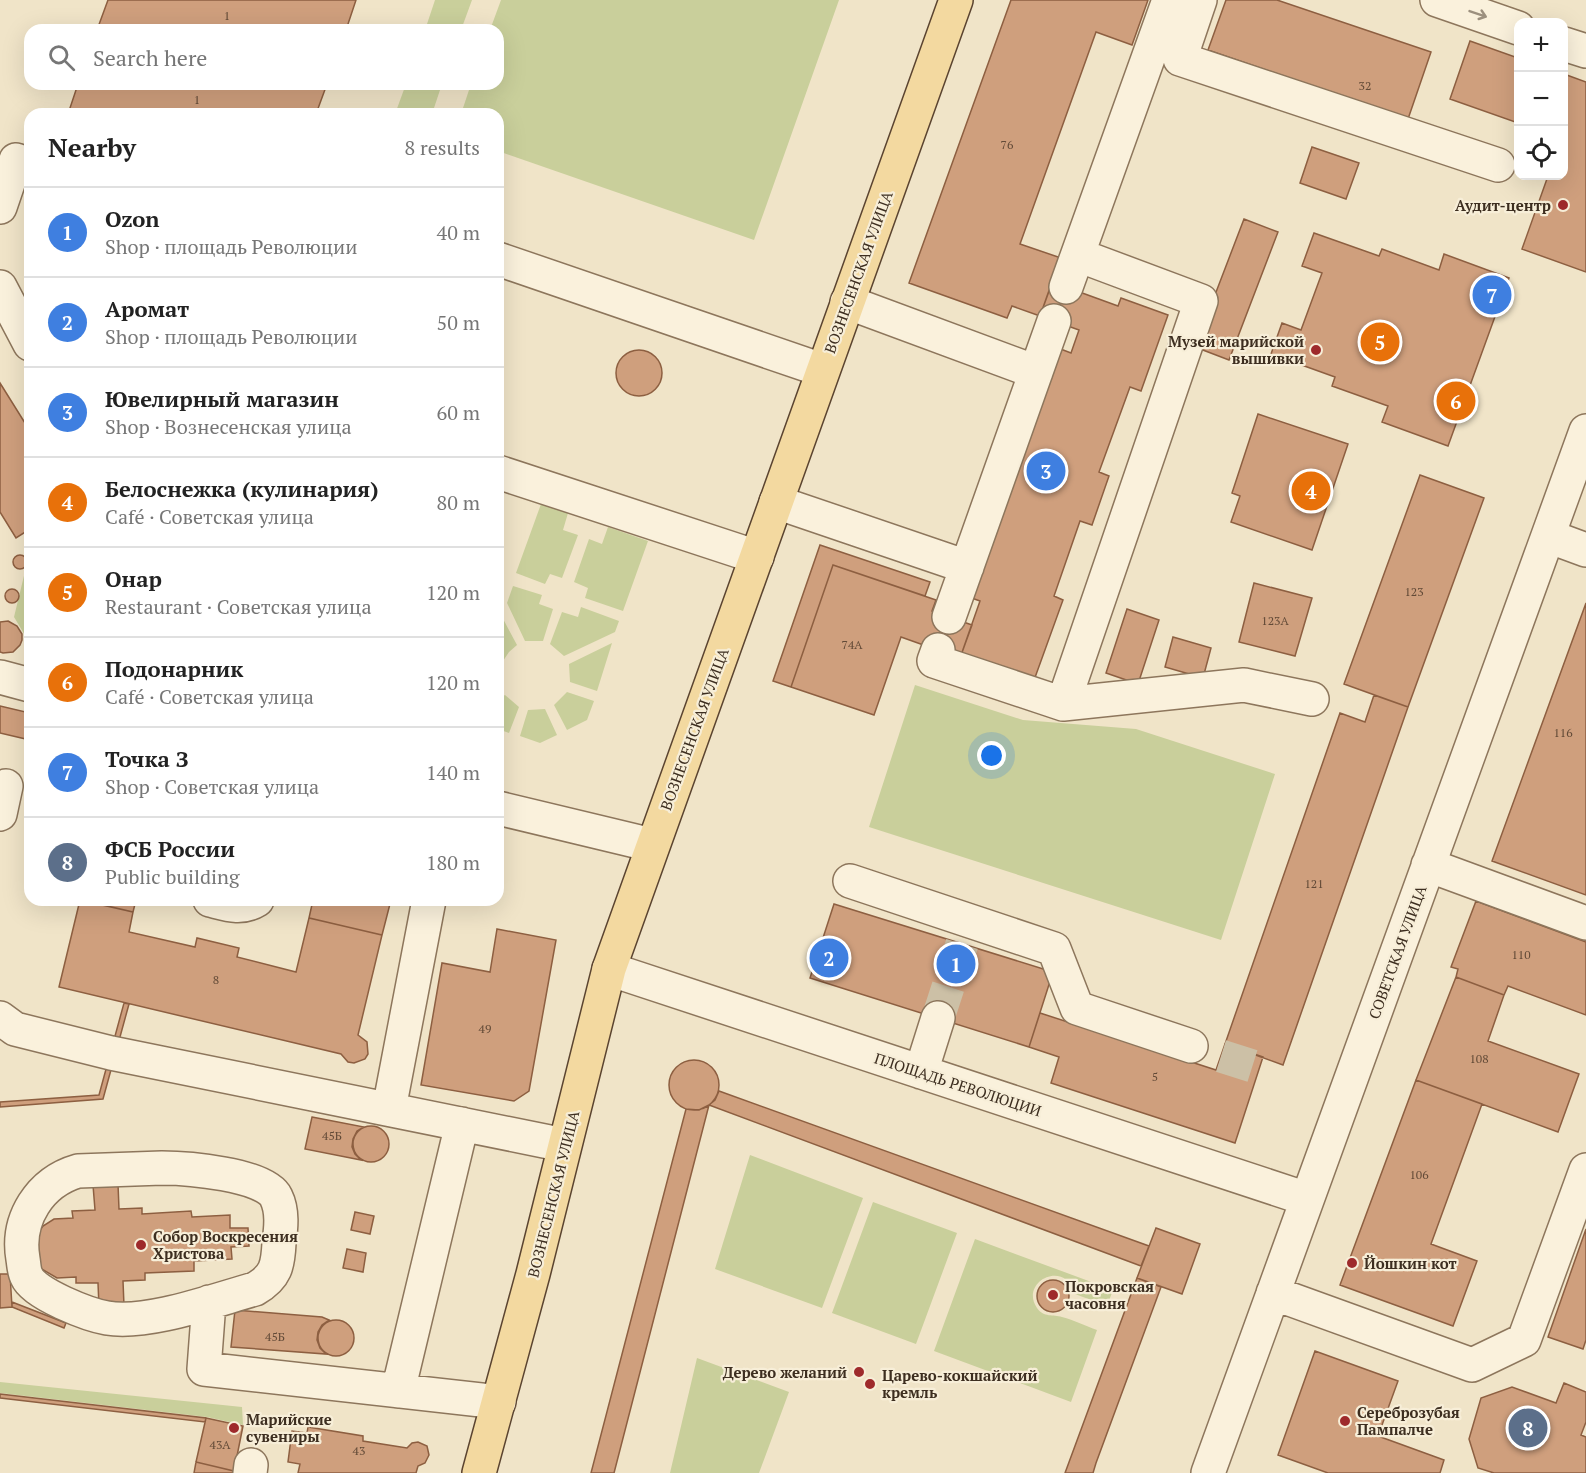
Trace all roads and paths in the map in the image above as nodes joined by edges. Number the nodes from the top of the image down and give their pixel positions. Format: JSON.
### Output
{"nodes":[{"id":1,"x":956,"y":0,"type":"edge"},
{"id":2,"x":1169,"y":0,"type":"edge"},
{"id":3,"x":1200,"y":0,"type":"edge"},
{"id":4,"x":1437,"y":0,"type":"edge"},
{"id":5,"x":1514,"y":27,"type":"edge"},
{"id":6,"x":1568,"y":46,"type":"edge"},
{"id":7,"x":1586,"y":51,"type":"edge"},
{"id":8,"x":24,"y":163,"type":"edge"},
{"id":9,"x":1498,"y":165,"type":"dead end"},
{"id":10,"x":0,"y":207,"type":"edge"},
{"id":11,"x":1078,"y":255,"type":"junction"},
{"id":12,"x":504,"y":261,"type":"edge"},
{"id":13,"x":0,"y":287,"type":"edge"},
{"id":14,"x":1066,"y":287,"type":"dead end"},
{"id":15,"x":847,"y":302,"type":"junction"},
{"id":16,"x":1054,"y":321,"type":"dead end"},
{"id":17,"x":24,"y":333,"type":"edge"},
{"id":18,"x":822,"y":370,"type":"junction"},
{"id":19,"x":1036,"y":372,"type":"junction"},
{"id":20,"x":1586,"y":431,"type":"edge"},
{"id":21,"x":504,"y":474,"type":"edge"},
{"id":22,"x":776,"y":502,"type":"junction"},
{"id":23,"x":1548,"y":536,"type":"junction"},
{"id":24,"x":1586,"y":550,"type":"edge"},
{"id":25,"x":757,"y":557,"type":"junction"},
{"id":26,"x":967,"y":567,"type":"junction"},
{"id":27,"x":949,"y":617,"type":"dead end"},
{"id":28,"x":938,"y":650,"type":"dead end"},
{"id":29,"x":0,"y":677,"type":"edge"},
{"id":30,"x":24,"y":683,"type":"edge"},
{"id":31,"x":1312,"y":699,"type":"dead end"},
{"id":32,"x":1063,"y":704,"type":"junction"},
{"id":33,"x":504,"y":809,"type":"edge"},
{"id":34,"x":652,"y":845,"type":"junction"},
{"id":35,"x":1428,"y":866,"type":"junction"},
{"id":36,"x":850,"y":881,"type":"dead end"},
{"id":37,"x":428,"y":906,"type":"edge"},
{"id":38,"x":1586,"y":923,"type":"edge"},
{"id":39,"x":609,"y":969,"type":"junction"},
{"id":40,"x":0,"y":1018,"type":"edge"},
{"id":41,"x":938,"y":1018,"type":"tunnel mouth"},
{"id":42,"x":1191,"y":1046,"type":"tunnel mouth"},
{"id":43,"x":921,"y":1072,"type":"junction"},
{"id":44,"x":389,"y":1109,"type":"junction"},
{"id":45,"x":462,"y":1124,"type":"junction"},
{"id":46,"x":564,"y":1145,"type":"junction"},
{"id":47,"x":1586,"y":1170,"type":"edge"},
{"id":48,"x":1307,"y":1199,"type":"junction"},
{"id":49,"x":1273,"y":1293,"type":"junction"},
{"id":50,"x":209,"y":1302,"type":"junction"},
{"id":51,"x":398,"y":1390,"type":"junction"},
{"id":52,"x":499,"y":1402,"type":"junction"},
{"id":53,"x":479,"y":1473,"type":"edge"},
{"id":54,"x":1208,"y":1473,"type":"edge"}],
"edges":[{"from":1,"to":15,"type":"main road","name":"ВОЗНЕСЕНСКАЯ УЛИЦА"},
{"from":2,"to":11,"type":"street"},
{"from":3,"to":9,"type":"street"},
{"from":4,"to":5,"type":"street","one_way":true},
{"from":6,"to":7,"type":"street"},
{"from":8,"to":10,"type":"street"},
{"from":11,"to":14,"type":"street"},
{"from":11,"to":32,"type":"street"},
{"from":12,"to":18,"type":"street"},
{"from":13,"to":17,"type":"street"},
{"from":15,"to":18,"type":"main road","name":"ВОЗНЕСЕНСКАЯ УЛИЦА"},
{"from":15,"to":19,"type":"street"},
{"from":16,"to":19,"type":"street"},
{"from":18,"to":22,"type":"main road","name":"ВОЗНЕСЕНСКАЯ УЛИЦА"},
{"from":19,"to":26,"type":"street"},
{"from":20,"to":23,"type":"street","name":"СОВЕТСКАЯ УЛИЦА"},
{"from":21,"to":25,"type":"street"},
{"from":22,"to":25,"type":"main road","name":"ВОЗНЕСЕНСКАЯ УЛИЦА"},
{"from":22,"to":26,"type":"street"},
{"from":23,"to":24,"type":"street"},
{"from":23,"to":35,"type":"street","name":"СОВЕТСКАЯ УЛИЦА"},
{"from":25,"to":34,"type":"main road","name":"ВОЗНЕСЕНСКАЯ УЛИЦА"},
{"from":26,"to":27,"type":"street"},
{"from":28,"to":32,"type":"street"},
{"from":29,"to":30,"type":"street"},
{"from":31,"to":32,"type":"street"},
{"from":33,"to":34,"type":"street"},
{"from":34,"to":39,"type":"main road","name":"ВОЗНЕСЕНСКАЯ УЛИЦА"},
{"from":35,"to":38,"type":"street"},
{"from":35,"to":48,"type":"street","name":"СОВЕТСКАЯ УЛИЦА"},
{"from":36,"to":42,"type":"street"},
{"from":37,"to":44,"type":"street"},
{"from":39,"to":43,"type":"street","name":"ПЛОЩАДЬ РЕВОЛЮЦИИ"},
{"from":39,"to":46,"type":"main road","name":"ВОЗНЕСЕНСКАЯ УЛИЦА"},
{"from":40,"to":44,"type":"street"},
{"from":41,"to":43,"type":"street"},
{"from":43,"to":48,"type":"street","name":"ПЛОЩАДЬ РЕВОЛЮЦИИ"},
{"from":44,"to":45,"type":"street"},
{"from":45,"to":46,"type":"street"},
{"from":45,"to":51,"type":"street"},
{"from":46,"to":52,"type":"main road","name":"ВОЗНЕСЕНСКАЯ УЛИЦА"},
{"from":47,"to":49,"type":"street"},
{"from":48,"to":49,"type":"street","name":"СОВЕТСКАЯ УЛИЦА"},
{"from":49,"to":54,"type":"street","name":"СОВЕТСКАЯ УЛИЦА"},
{"from":50,"to":50,"type":"street"},
{"from":50,"to":51,"type":"street"},
{"from":51,"to":52,"type":"street"},
{"from":52,"to":53,"type":"main road","name":"ВОЗНЕСЕНСКАЯ УЛИЦА"}]}
